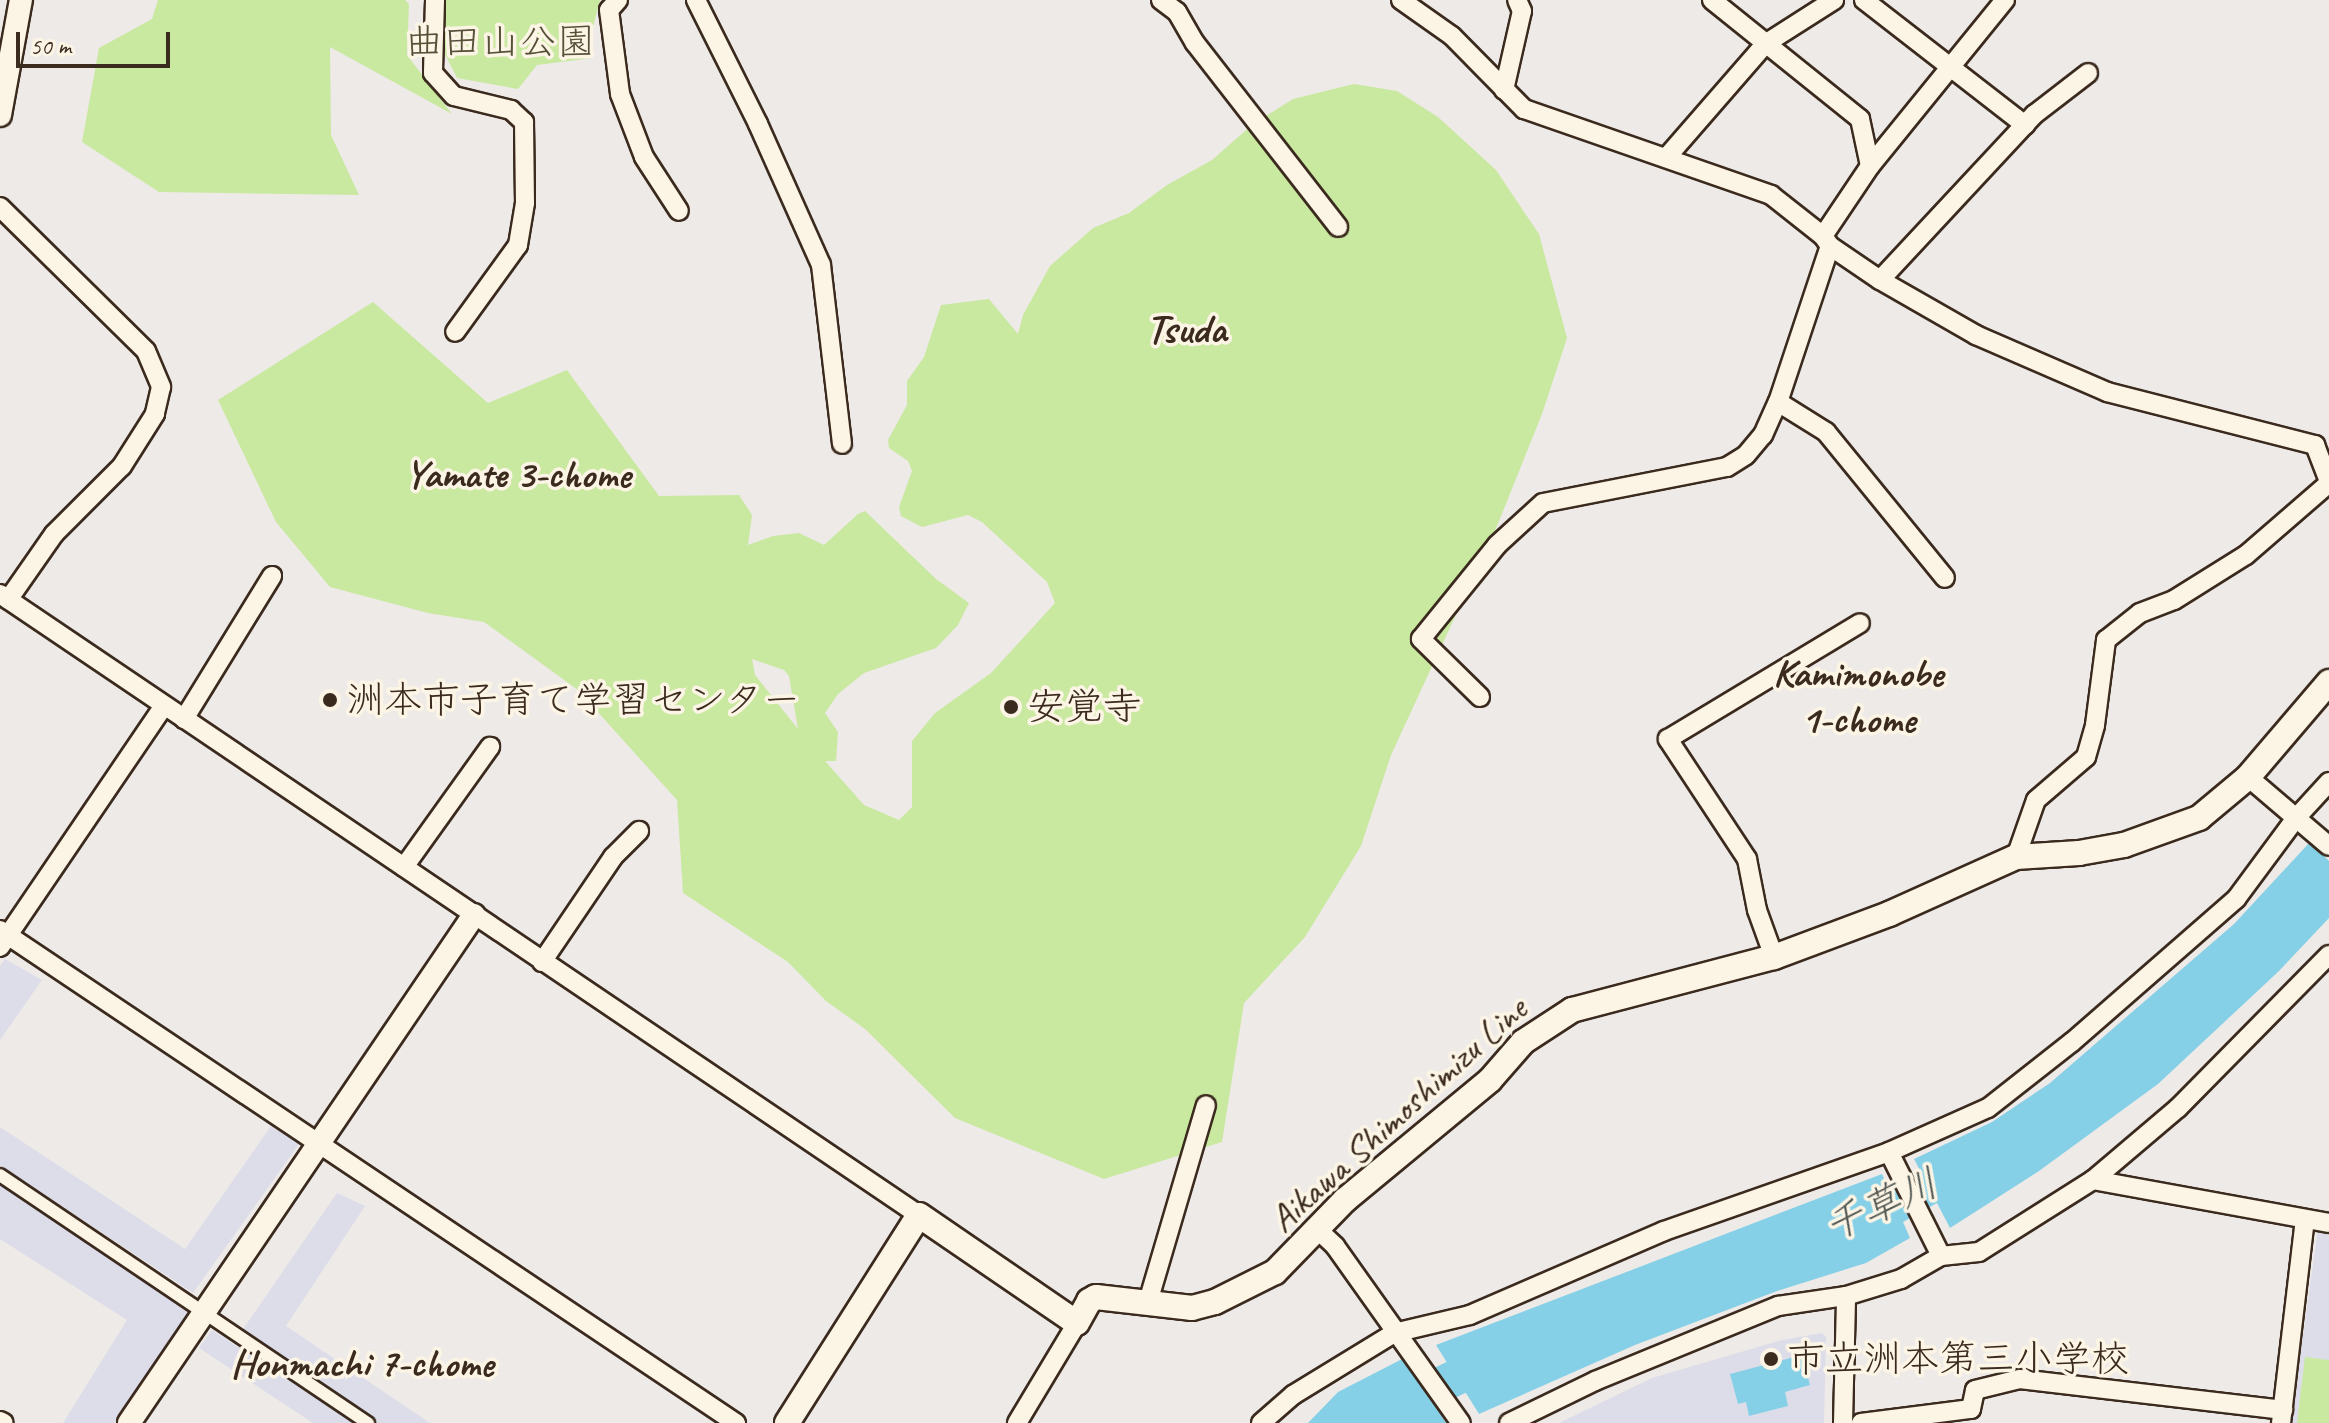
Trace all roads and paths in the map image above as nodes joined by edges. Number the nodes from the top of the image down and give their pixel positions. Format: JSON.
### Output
{"nodes":[{"id":1,"x":21,"y":0,"type":"edge"},
{"id":2,"x":435,"y":0,"type":"edge"},
{"id":3,"x":618,"y":0,"type":"edge"},
{"id":4,"x":696,"y":0,"type":"edge"},
{"id":5,"x":1161,"y":0,"type":"edge"},
{"id":6,"x":1401,"y":0,"type":"edge"},
{"id":7,"x":1517,"y":0,"type":"edge"},
{"id":8,"x":1712,"y":0,"type":"edge"},
{"id":9,"x":1834,"y":0,"type":"edge"},
{"id":10,"x":1864,"y":0,"type":"edge"},
{"id":11,"x":2003,"y":1,"type":"edge"},
{"id":12,"x":1765,"y":44,"type":"junction"},
{"id":13,"x":1951,"y":67,"type":"junction"},
{"id":14,"x":2088,"y":73,"type":"dead end"},
{"id":15,"x":1504,"y":90,"type":"junction"},
{"id":16,"x":0,"y":115,"type":"edge"},
{"id":17,"x":2025,"y":125,"type":"junction"},
{"id":18,"x":1666,"y":158,"type":"junction"},
{"id":19,"x":1870,"y":166,"type":"junction"},
{"id":20,"x":0,"y":207,"type":"edge"},
{"id":21,"x":679,"y":211,"type":"dead end"},
{"id":22,"x":1338,"y":227,"type":"dead end"},
{"id":23,"x":1826,"y":241,"type":"junction"},
{"id":24,"x":1880,"y":280,"type":"junction"},
{"id":25,"x":455,"y":332,"type":"dead end"},
{"id":26,"x":1778,"y":402,"type":"junction"},
{"id":27,"x":842,"y":444,"type":"dead end"},
{"id":28,"x":2329,"y":482,"type":"edge"},
{"id":29,"x":272,"y":576,"type":"dead end"},
{"id":30,"x":1945,"y":578,"type":"dead end"},
{"id":31,"x":4,"y":597,"type":"edge"},
{"id":32,"x":1860,"y":623,"type":"dead end"},
{"id":33,"x":2329,"y":682,"type":"edge"},
{"id":34,"x":1480,"y":697,"type":"dead end"},
{"id":35,"x":163,"y":707,"type":"junction"},
{"id":36,"x":184,"y":719,"type":"junction"},
{"id":37,"x":490,"y":747,"type":"dead end"},
{"id":38,"x":2248,"y":777,"type":"junction"},
{"id":39,"x":2329,"y":782,"type":"edge"},
{"id":40,"x":2296,"y":818,"type":"junction"},
{"id":41,"x":639,"y":831,"type":"dead end"},
{"id":42,"x":2329,"y":846,"type":"edge"},
{"id":43,"x":2016,"y":857,"type":"junction"},
{"id":44,"x":404,"y":867,"type":"junction"},
{"id":45,"x":474,"y":915,"type":"junction"},
{"id":46,"x":3,"y":938,"type":"edge"},
{"id":47,"x":2329,"y":955,"type":"edge"},
{"id":48,"x":1774,"y":957,"type":"junction"},
{"id":49,"x":542,"y":962,"type":"junction"},
{"id":50,"x":1206,"y":1105,"type":"dead end"},
{"id":51,"x":319,"y":1145,"type":"junction"},
{"id":52,"x":1889,"y":1152,"type":"junction"},
{"id":53,"x":0,"y":1175,"type":"edge"},
{"id":54,"x":2093,"y":1180,"type":"junction"},
{"id":55,"x":919,"y":1215,"type":"junction"},
{"id":56,"x":2305,"y":1220,"type":"junction"},
{"id":57,"x":2329,"y":1223,"type":"edge"},
{"id":58,"x":1317,"y":1229,"type":"junction"},
{"id":59,"x":1941,"y":1256,"type":"junction"},
{"id":60,"x":1846,"y":1296,"type":"junction"},
{"id":61,"x":1148,"y":1302,"type":"junction"},
{"id":62,"x":204,"y":1312,"type":"junction"},
{"id":63,"x":1077,"y":1323,"type":"junction"},
{"id":64,"x":1394,"y":1333,"type":"junction"},
{"id":65,"x":2282,"y":1416,"type":"edge"},
{"id":66,"x":129,"y":1423,"type":"edge"},
{"id":67,"x":368,"y":1423,"type":"edge"},
{"id":68,"x":736,"y":1423,"type":"edge"},
{"id":69,"x":787,"y":1423,"type":"edge"},
{"id":70,"x":1017,"y":1423,"type":"edge"},
{"id":71,"x":1261,"y":1423,"type":"edge"},
{"id":72,"x":1461,"y":1423,"type":"edge"},
{"id":73,"x":1509,"y":1423,"type":"edge"},
{"id":74,"x":1843,"y":1423,"type":"edge"},
{"id":75,"x":1861,"y":1423,"type":"edge"}],
"edges":[{"from":1,"to":16,"type":"street"},
{"from":2,"to":25,"type":"street"},
{"from":3,"to":21,"type":"street"},
{"from":4,"to":27,"type":"street"},
{"from":5,"to":22,"type":"street"},
{"from":6,"to":15,"type":"street"},
{"from":7,"to":15,"type":"street"},
{"from":8,"to":12,"type":"street"},
{"from":9,"to":12,"type":"street"},
{"from":10,"to":13,"type":"street"},
{"from":11,"to":13,"type":"street"},
{"from":12,"to":18,"type":"street"},
{"from":12,"to":19,"type":"street"},
{"from":13,"to":17,"type":"street"},
{"from":13,"to":19,"type":"street"},
{"from":14,"to":17,"type":"street"},
{"from":15,"to":18,"type":"street"},
{"from":17,"to":24,"type":"street"},
{"from":18,"to":23,"type":"street"},
{"from":19,"to":23,"type":"street"},
{"from":20,"to":31,"type":"street"},
{"from":23,"to":24,"type":"street"},
{"from":23,"to":26,"type":"street"},
{"from":24,"to":28,"type":"street"},
{"from":26,"to":30,"type":"street"},
{"from":26,"to":34,"type":"street"},
{"from":28,"to":43,"type":"street"},
{"from":29,"to":36,"type":"street"},
{"from":31,"to":35,"type":"street"},
{"from":32,"to":48,"type":"street"},
{"from":33,"to":38,"type":"main road","name":"Aikawa Shimoshimizu Line"},
{"from":35,"to":36,"type":"street"},
{"from":35,"to":46,"type":"street"},
{"from":36,"to":44,"type":"street"},
{"from":37,"to":44,"type":"street"},
{"from":38,"to":40,"type":"street"},
{"from":38,"to":43,"type":"main road","name":"Aikawa Shimoshimizu Line"},
{"from":39,"to":40,"type":"street"},
{"from":40,"to":42,"type":"street"},
{"from":40,"to":52,"type":"street"},
{"from":41,"to":49,"type":"street"},
{"from":43,"to":48,"type":"main road","name":"Aikawa Shimoshimizu Line"},
{"from":44,"to":45,"type":"street"},
{"from":45,"to":49,"type":"street"},
{"from":45,"to":51,"type":"street"},
{"from":46,"to":51,"type":"street"},
{"from":47,"to":54,"type":"street"},
{"from":48,"to":58,"type":"main road","name":"Aikawa Shimoshimizu Line"},
{"from":49,"to":55,"type":"street"},
{"from":50,"to":61,"type":"street"},
{"from":51,"to":62,"type":"street"},
{"from":51,"to":68,"type":"street"},
{"from":52,"to":59,"type":"street"},
{"from":52,"to":64,"type":"street"},
{"from":53,"to":62,"type":"street"},
{"from":54,"to":56,"type":"street"},
{"from":54,"to":59,"type":"street"},
{"from":55,"to":63,"type":"main road"},
{"from":55,"to":69,"type":"main road"},
{"from":56,"to":57,"type":"street"},
{"from":56,"to":65,"type":"street"},
{"from":58,"to":61,"type":"main road","name":"Aikawa Shimoshimizu Line"},
{"from":58,"to":64,"type":"street"},
{"from":59,"to":60,"type":"street"},
{"from":60,"to":73,"type":"street"},
{"from":60,"to":74,"type":"street"},
{"from":61,"to":63,"type":"main road","name":"Aikawa Shimoshimizu Line"},
{"from":62,"to":66,"type":"street"},
{"from":62,"to":67,"type":"street"},
{"from":63,"to":70,"type":"street"},
{"from":64,"to":71,"type":"street"},
{"from":64,"to":72,"type":"street"},
{"from":65,"to":75,"type":"street"}]}
